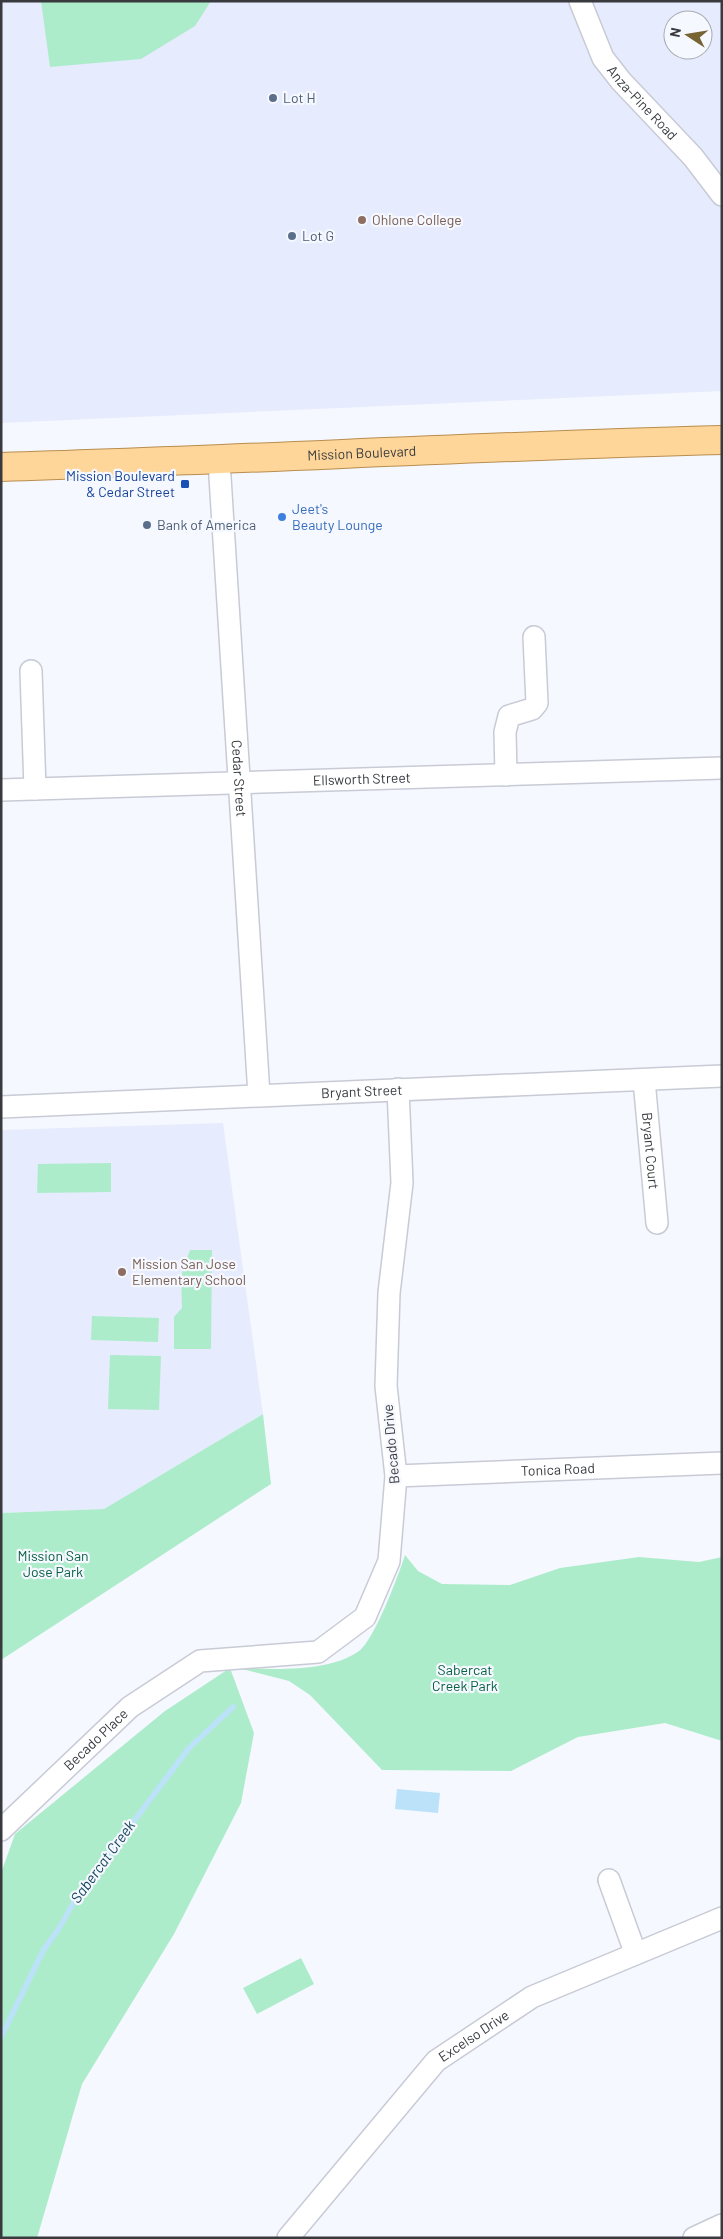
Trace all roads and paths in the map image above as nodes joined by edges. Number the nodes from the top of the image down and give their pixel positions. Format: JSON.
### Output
{"nodes":[{"id":1,"x":580,"y":1,"type":"edge"},
{"id":2,"x":722,"y":195,"type":"edge"},
{"id":3,"x":722,"y":440,"type":"edge"},
{"id":4,"x":220,"y":461,"type":"junction"},
{"id":5,"x":1,"y":467,"type":"edge"},
{"id":6,"x":534,"y":637,"type":"dead end"},
{"id":7,"x":31,"y":671,"type":"dead end"},
{"id":8,"x":722,"y":768,"type":"edge"},
{"id":9,"x":506,"y":775,"type":"junction"},
{"id":10,"x":240,"y":783,"type":"junction"},
{"id":11,"x":35,"y":789,"type":"junction"},
{"id":12,"x":1,"y":790,"type":"edge"},
{"id":13,"x":722,"y":1076,"type":"edge"},
{"id":14,"x":644,"y":1080,"type":"junction"},
{"id":15,"x":398,"y":1089,"type":"junction"},
{"id":16,"x":259,"y":1095,"type":"junction"},
{"id":17,"x":1,"y":1107,"type":"edge"},
{"id":18,"x":657,"y":1223,"type":"dead end"},
{"id":19,"x":722,"y":1463,"type":"edge"},
{"id":20,"x":396,"y":1476,"type":"junction"},
{"id":21,"x":200,"y":1661,"type":"joint"},
{"id":22,"x":1,"y":1830,"type":"edge"},
{"id":23,"x":609,"y":1880,"type":"dead end"},
{"id":24,"x":722,"y":1918,"type":"edge"},
{"id":25,"x":635,"y":1952,"type":"junction"},
{"id":26,"x":722,"y":2225,"type":"edge"},
{"id":27,"x":288,"y":2238,"type":"edge"},
{"id":28,"x":694,"y":2238,"type":"edge"}],
"edges":[{"from":1,"to":2,"type":"street","name":"Anza-Pine Road"},
{"from":3,"to":4,"type":"main road","name":"Mission Boulevard"},
{"from":4,"to":5,"type":"main road","name":"Mission Boulevard"},
{"from":4,"to":10,"type":"street","name":"Cedar Street"},
{"from":6,"to":9,"type":"street"},
{"from":7,"to":11,"type":"street"},
{"from":8,"to":9,"type":"street","name":"Ellsworth Street"},
{"from":9,"to":10,"type":"street","name":"Ellsworth Street"},
{"from":10,"to":11,"type":"street","name":"Ellsworth Street"},
{"from":10,"to":16,"type":"street","name":"Cedar Street"},
{"from":11,"to":12,"type":"street","name":"Ellsworth Street"},
{"from":13,"to":14,"type":"street","name":"Bryant Street"},
{"from":14,"to":15,"type":"street","name":"Bryant Street"},
{"from":14,"to":18,"type":"street","name":"Bryant Court"},
{"from":15,"to":16,"type":"street","name":"Bryant Street"},
{"from":15,"to":20,"type":"street","name":"Becado Drive"},
{"from":16,"to":17,"type":"street","name":"Bryant Street"},
{"from":19,"to":20,"type":"street","name":"Tonica Road"},
{"from":20,"to":21,"type":"street","name":"Becado Drive"},
{"from":21,"to":22,"type":"street","name":"Becado Place"},
{"from":23,"to":25,"type":"street"},
{"from":24,"to":25,"type":"street","name":"Excelso Drive"},
{"from":25,"to":27,"type":"street","name":"Excelso Drive"},
{"from":26,"to":28,"type":"street"}]}
